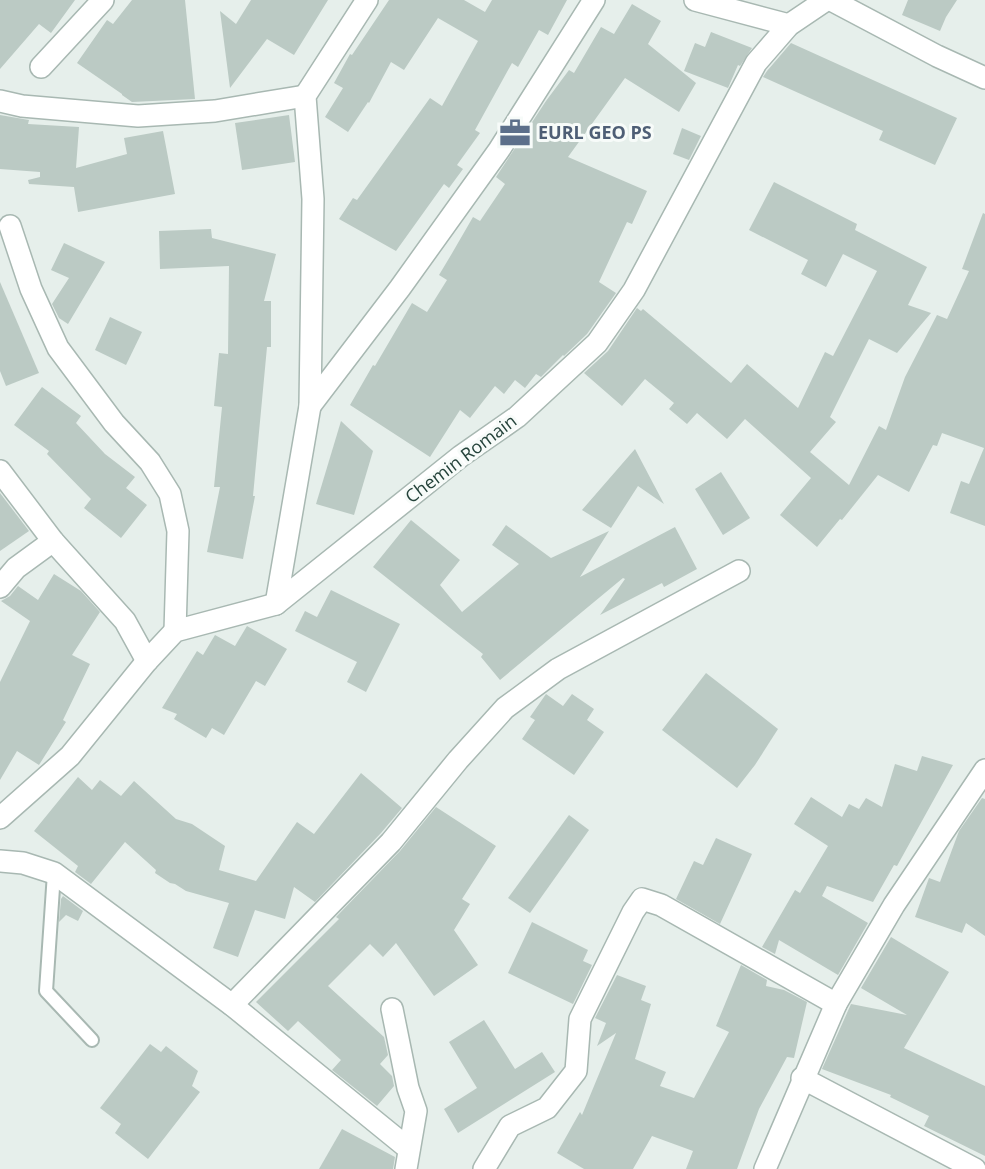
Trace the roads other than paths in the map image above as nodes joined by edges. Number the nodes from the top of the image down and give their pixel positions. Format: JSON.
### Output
{"nodes":[{"id":1,"x":103,"y":0,"type":"edge"},
{"id":2,"x":366,"y":0,"type":"edge"},
{"id":3,"x":594,"y":0,"type":"edge"},
{"id":4,"x":695,"y":0,"type":"edge"},
{"id":5,"x":829,"y":0,"type":"edge"},
{"id":6,"x":789,"y":25,"type":"junction"},
{"id":7,"x":41,"y":67,"type":"dead end"},
{"id":8,"x":985,"y":78,"type":"edge"},
{"id":9,"x":305,"y":96,"type":"junction"},
{"id":10,"x":0,"y":102,"type":"edge"},
{"id":11,"x":10,"y":226,"type":"dead end"},
{"id":12,"x":310,"y":406,"type":"junction"},
{"id":13,"x":0,"y":471,"type":"edge"},
{"id":14,"x":53,"y":541,"type":"junction"},
{"id":15,"x":739,"y":570,"type":"dead end"},
{"id":16,"x":0,"y":587,"type":"edge"},
{"id":17,"x":276,"y":604,"type":"junction"},
{"id":18,"x":175,"y":631,"type":"junction"},
{"id":19,"x":147,"y":661,"type":"junction"},
{"id":20,"x":984,"y":774,"type":"edge"},
{"id":21,"x":0,"y":818,"type":"edge"},
{"id":22,"x":0,"y":860,"type":"edge"},
{"id":23,"x":54,"y":873,"type":"junction"},
{"id":24,"x":836,"y":1004,"type":"junction"},
{"id":25,"x":232,"y":1005,"type":"junction"},
{"id":26,"x":392,"y":1009,"type":"dead end"},
{"id":27,"x":92,"y":1040,"type":"dead end"},
{"id":28,"x":802,"y":1078,"type":"junction"},
{"id":29,"x":407,"y":1159,"type":"edge"},
{"id":30,"x":484,"y":1169,"type":"edge"},
{"id":31,"x":765,"y":1169,"type":"edge"},
{"id":32,"x":975,"y":1169,"type":"edge"}],
"edges":[{"from":1,"to":7,"type":"street"},
{"from":2,"to":9,"type":"street"},
{"from":3,"to":12,"type":"street"},
{"from":4,"to":6,"type":"street"},
{"from":5,"to":6,"type":"street","name":"Chemin Romain"},
{"from":5,"to":8,"type":"street"},
{"from":6,"to":17,"type":"street","name":"Chemin Romain"},
{"from":9,"to":10,"type":"street"},
{"from":9,"to":12,"type":"street"},
{"from":11,"to":18,"type":"street"},
{"from":12,"to":17,"type":"street"},
{"from":13,"to":14,"type":"street"},
{"from":14,"to":16,"type":"street"},
{"from":14,"to":19,"type":"street"},
{"from":15,"to":25,"type":"street"},
{"from":17,"to":18,"type":"street","name":"Chemin Romain"},
{"from":18,"to":19,"type":"street"},
{"from":19,"to":21,"type":"street"},
{"from":20,"to":24,"type":"street"},
{"from":22,"to":23,"type":"street"},
{"from":23,"to":25,"type":"street"},
{"from":23,"to":27,"type":"lane"},
{"from":24,"to":28,"type":"street"},
{"from":24,"to":30,"type":"street"},
{"from":25,"to":29,"type":"street"},
{"from":26,"to":29,"type":"street"},
{"from":28,"to":31,"type":"street"},
{"from":28,"to":32,"type":"street"}]}
